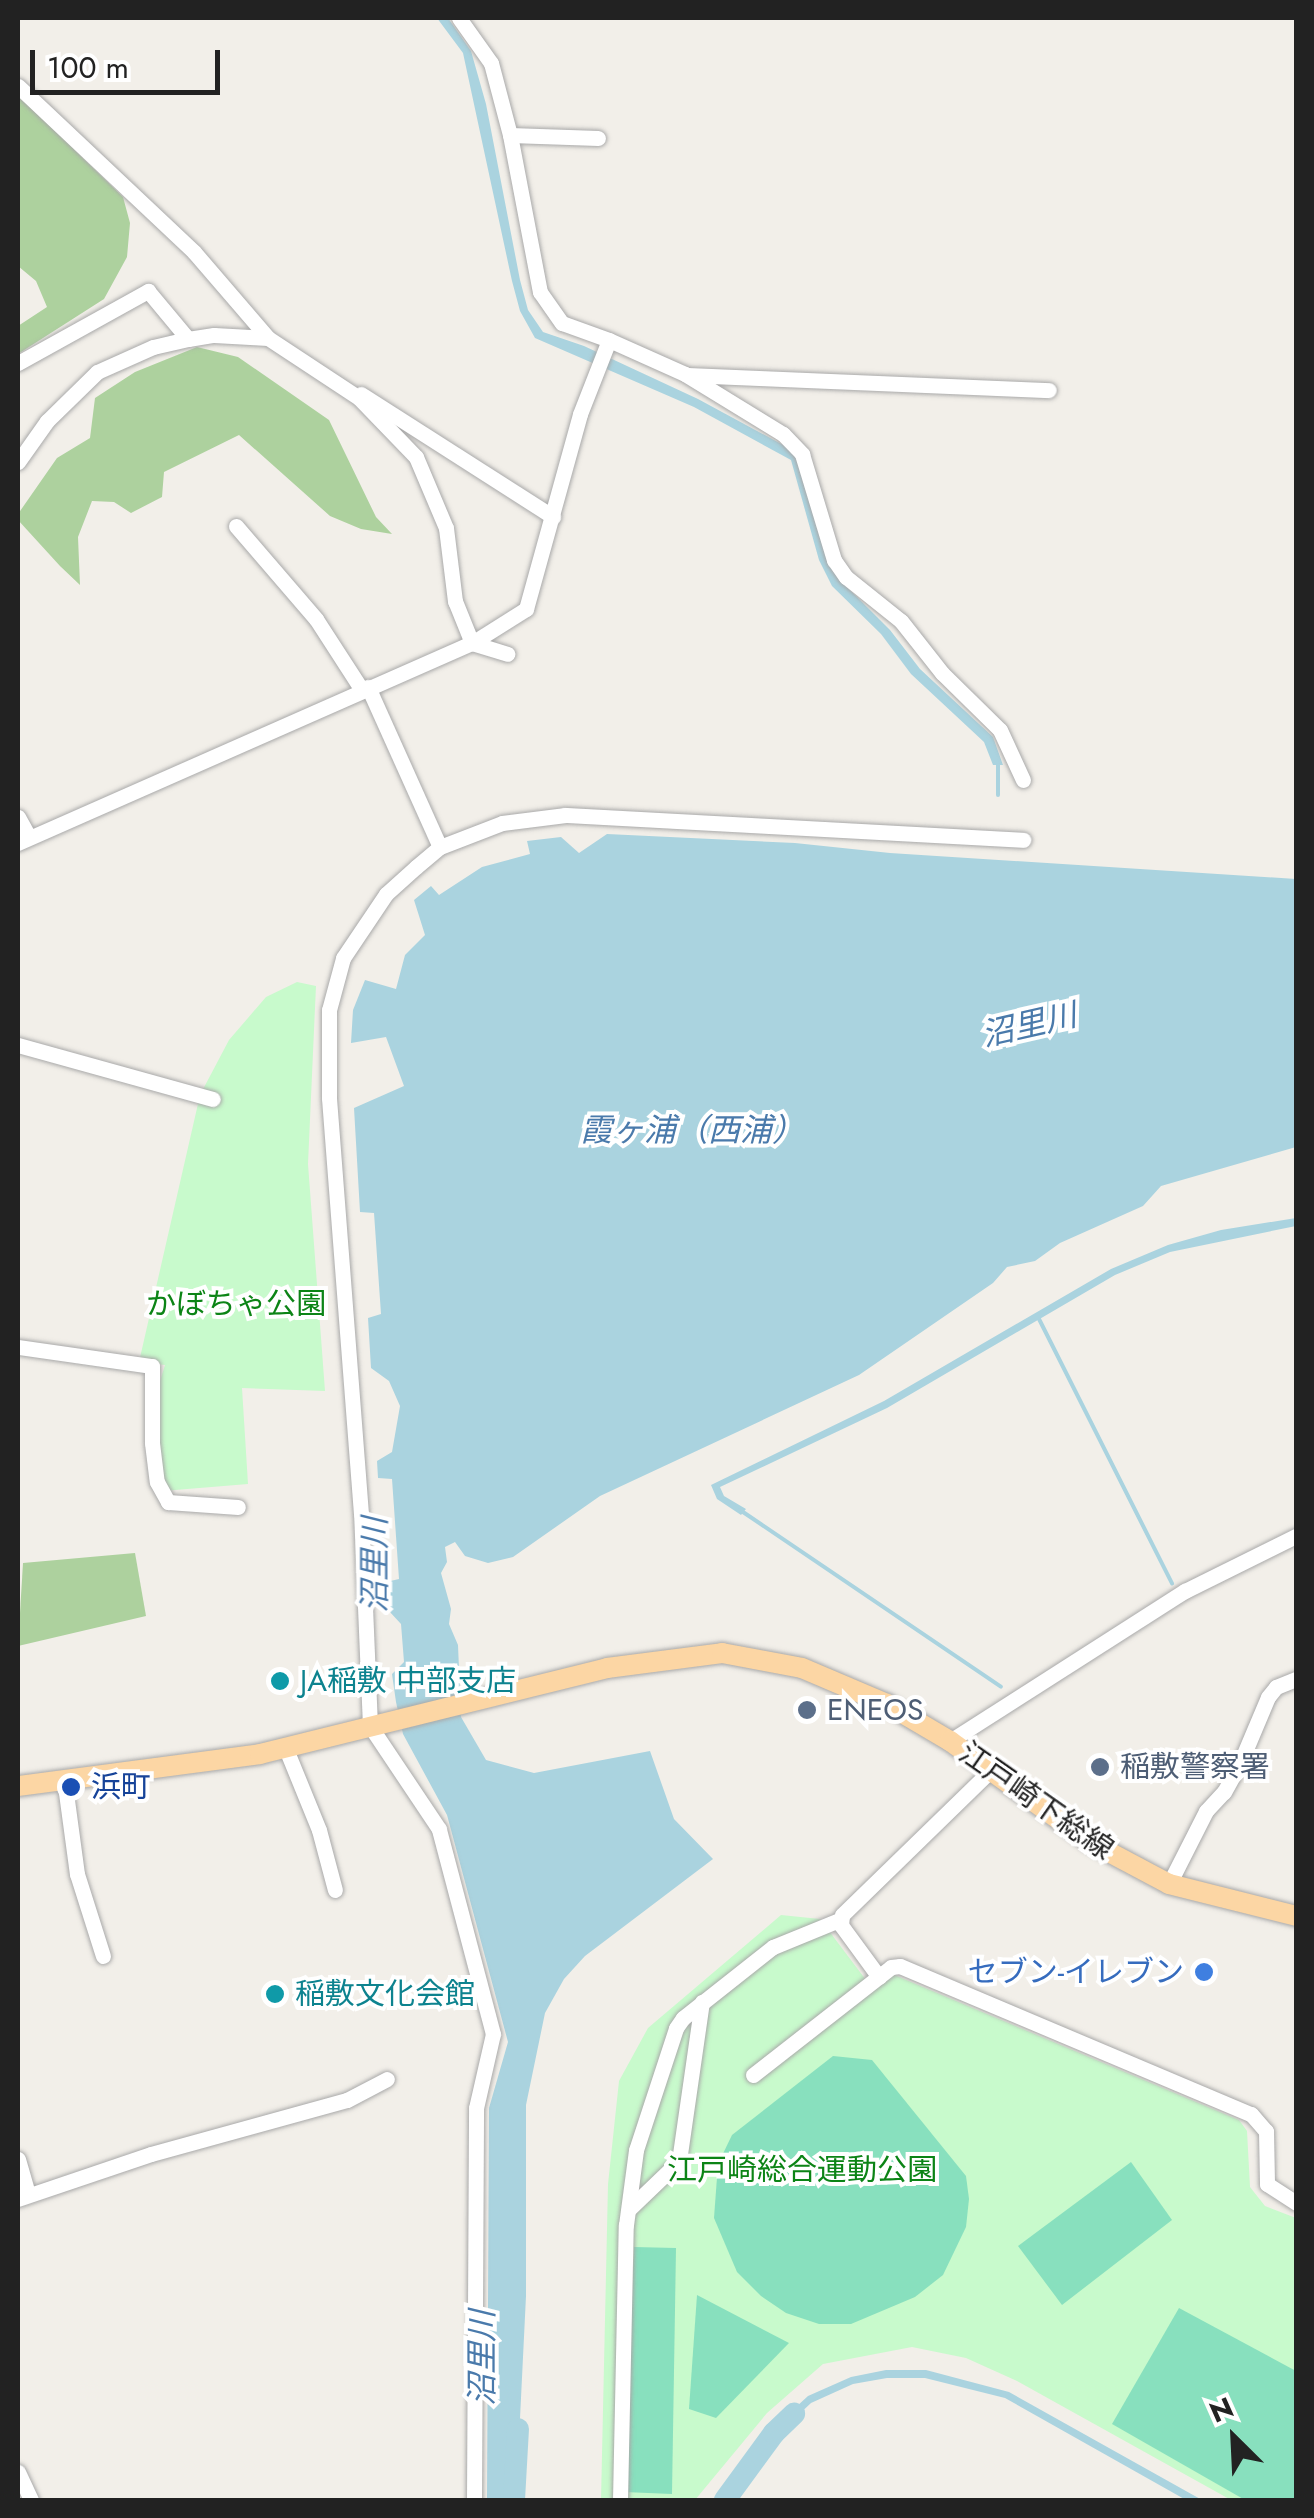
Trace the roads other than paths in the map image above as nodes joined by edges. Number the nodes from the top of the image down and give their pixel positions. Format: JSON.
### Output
{"nodes":[{"id":1,"x":459,"y":18,"type":"edge"},
{"id":2,"x":18,"y":86,"type":"edge"},
{"id":3,"x":510,"y":135,"type":"junction"},
{"id":4,"x":598,"y":138,"type":"dead end"},
{"id":5,"x":268,"y":338,"type":"junction"},
{"id":6,"x":188,"y":339,"type":"junction"},
{"id":7,"x":609,"y":340,"type":"junction"},
{"id":8,"x":18,"y":363,"type":"edge"},
{"id":9,"x":685,"y":374,"type":"junction"},
{"id":10,"x":1049,"y":390,"type":"dead end"},
{"id":11,"x":352,"y":392,"type":"junction"},
{"id":12,"x":18,"y":462,"type":"edge"},
{"id":13,"x":553,"y":517,"type":"junction"},
{"id":14,"x":236,"y":526,"type":"dead end"},
{"id":15,"x":472,"y":643,"type":"junction"},
{"id":16,"x":507,"y":654,"type":"dead end"},
{"id":17,"x":365,"y":688,"type":"junction"},
{"id":18,"x":1022,"y":780,"type":"dead end"},
{"id":19,"x":18,"y":817,"type":"edge"},
{"id":20,"x":23,"y":840,"type":"edge"},
{"id":21,"x":1023,"y":840,"type":"dead end"},
{"id":22,"x":440,"y":848,"type":"junction"},
{"id":23,"x":18,"y":1045,"type":"edge"},
{"id":24,"x":213,"y":1099,"type":"dead end"},
{"id":25,"x":18,"y":1347,"type":"edge"},
{"id":26,"x":238,"y":1507,"type":"dead end"},
{"id":27,"x":1296,"y":1536,"type":"edge"},
{"id":28,"x":1296,"y":1680,"type":"edge"},
{"id":29,"x":376,"y":1725,"type":"junction"},
{"id":30,"x":950,"y":1741,"type":"junction"},
{"id":31,"x":286,"y":1749,"type":"junction"},
{"id":32,"x":991,"y":1770,"type":"junction"},
{"id":33,"x":64,"y":1778,"type":"junction"},
{"id":34,"x":18,"y":1786,"type":"edge"},
{"id":35,"x":1169,"y":1884,"type":"junction"},
{"id":36,"x":335,"y":1890,"type":"dead end"},
{"id":37,"x":1296,"y":1916,"type":"edge"},
{"id":38,"x":839,"y":1920,"type":"junction"},
{"id":39,"x":102,"y":1956,"type":"dead end"},
{"id":40,"x":878,"y":1977,"type":"junction"},
{"id":41,"x":702,"y":2002,"type":"junction"},
{"id":42,"x":753,"y":2075,"type":"dead end"},
{"id":43,"x":387,"y":2080,"type":"dead end"},
{"id":44,"x":18,"y":2159,"type":"edge"},
{"id":45,"x":23,"y":2197,"type":"edge"},
{"id":46,"x":1296,"y":2202,"type":"edge"},
{"id":47,"x":628,"y":2209,"type":"junction"},
{"id":48,"x":18,"y":2472,"type":"edge"},
{"id":49,"x":31,"y":2500,"type":"edge"},
{"id":50,"x":474,"y":2500,"type":"edge"},
{"id":51,"x":620,"y":2500,"type":"edge"}],
"edges":[{"from":1,"to":3,"type":"street"},
{"from":2,"to":5,"type":"street"},
{"from":3,"to":4,"type":"street"},
{"from":3,"to":7,"type":"street"},
{"from":5,"to":6,"type":"street"},
{"from":5,"to":11,"type":"street"},
{"from":6,"to":8,"type":"street"},
{"from":6,"to":12,"type":"street"},
{"from":7,"to":9,"type":"street"},
{"from":7,"to":13,"type":"street"},
{"from":9,"to":10,"type":"street"},
{"from":9,"to":18,"type":"street"},
{"from":11,"to":13,"type":"street"},
{"from":11,"to":15,"type":"street"},
{"from":13,"to":15,"type":"street"},
{"from":14,"to":17,"type":"street"},
{"from":15,"to":16,"type":"street"},
{"from":15,"to":17,"type":"street"},
{"from":17,"to":20,"type":"street"},
{"from":17,"to":22,"type":"street"},
{"from":19,"to":20,"type":"street"},
{"from":21,"to":22,"type":"street"},
{"from":22,"to":29,"type":"street"},
{"from":23,"to":24,"type":"street"},
{"from":25,"to":26,"type":"street"},
{"from":27,"to":30,"type":"street"},
{"from":28,"to":35,"type":"street"},
{"from":29,"to":30,"type":"main road","name":"江戸崎下総線"},
{"from":29,"to":31,"type":"main road","name":"江戸崎下総線"},
{"from":29,"to":50,"type":"street"},
{"from":30,"to":32,"type":"main road","name":"江戸崎下総線"},
{"from":31,"to":33,"type":"main road","name":"江戸崎下総線"},
{"from":31,"to":36,"type":"street"},
{"from":32,"to":35,"type":"main road","name":"江戸崎下総線"},
{"from":32,"to":38,"type":"street"},
{"from":33,"to":34,"type":"main road","name":"江戸崎下総線"},
{"from":33,"to":39,"type":"street"},
{"from":35,"to":37,"type":"main road","name":"江戸崎下総線"},
{"from":38,"to":40,"type":"street"},
{"from":38,"to":41,"type":"street"},
{"from":40,"to":42,"type":"street"},
{"from":40,"to":46,"type":"street"},
{"from":41,"to":47,"type":"street"},
{"from":41,"to":47,"type":"street"},
{"from":43,"to":45,"type":"street"},
{"from":44,"to":45,"type":"street"},
{"from":47,"to":51,"type":"street"},
{"from":48,"to":49,"type":"street"}]}
